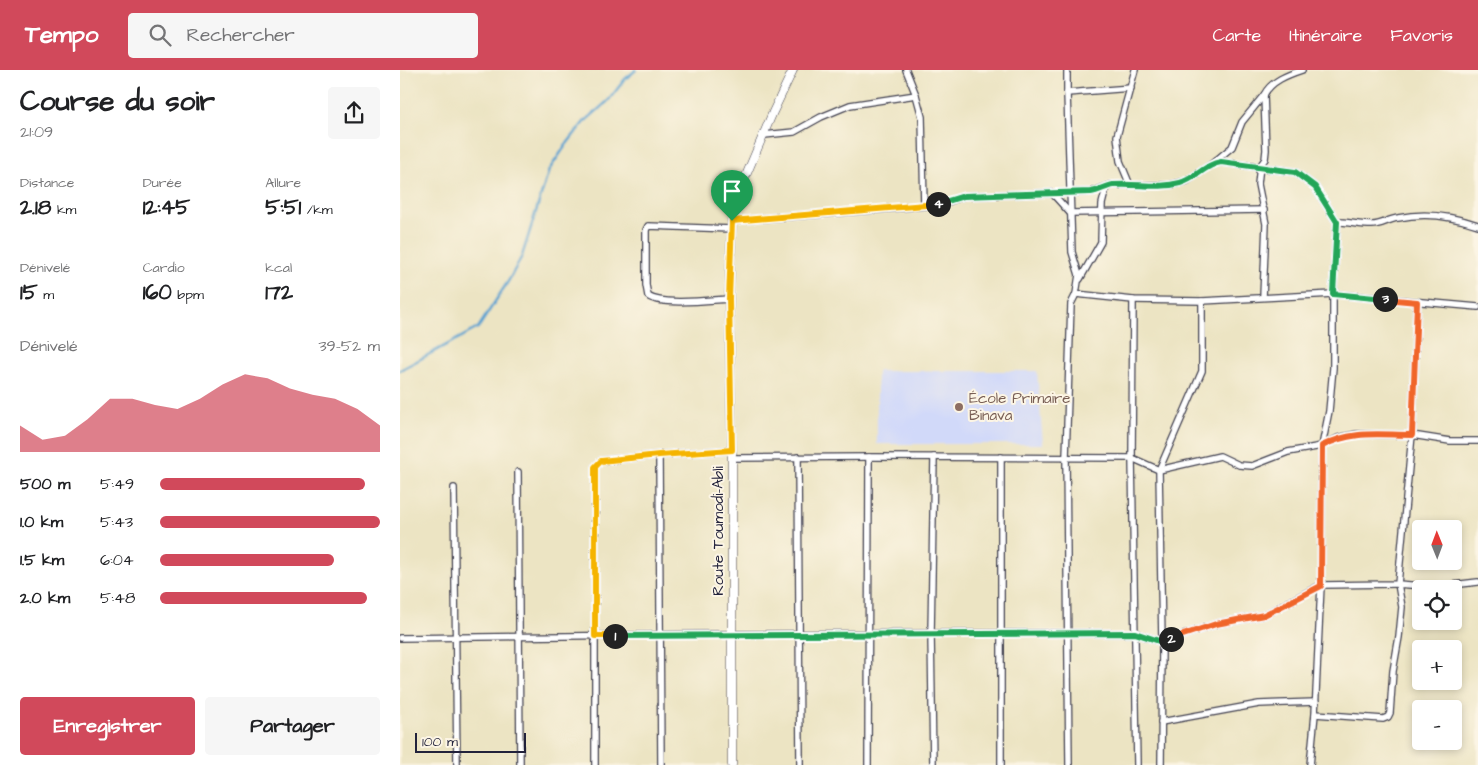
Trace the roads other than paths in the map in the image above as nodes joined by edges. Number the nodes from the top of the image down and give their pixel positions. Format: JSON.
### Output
{"nodes":[{"id":1,"x":793,"y":70,"type":"edge"},
{"id":2,"x":906,"y":70,"type":"edge"},
{"id":3,"x":1067,"y":70,"type":"edge"},
{"id":4,"x":1135,"y":70,"type":"edge"},
{"id":5,"x":1302,"y":70,"type":"edge"},
{"id":6,"x":1131,"y":88,"type":"junction"},
{"id":7,"x":1067,"y":92,"type":"junction"},
{"id":8,"x":916,"y":95,"type":"junction"},
{"id":9,"x":1264,"y":95,"type":"junction"},
{"id":10,"x":764,"y":135,"type":"junction"},
{"id":11,"x":1213,"y":163,"type":"junction"},
{"id":12,"x":1260,"y":166,"type":"junction"},
{"id":13,"x":1130,"y":185,"type":"junction"},
{"id":14,"x":1106,"y":188,"type":"junction"},
{"id":15,"x":1052,"y":193,"type":"junction"},
{"id":16,"x":1070,"y":193,"type":"junction"},
{"id":17,"x":924,"y":206,"type":"junction"},
{"id":18,"x":1264,"y":210,"type":"junction"},
{"id":19,"x":1102,"y":211,"type":"junction"},
{"id":20,"x":1070,"y":213,"type":"junction"},
{"id":21,"x":1337,"y":222,"type":"junction"},
{"id":22,"x":732,"y":225,"type":"junction"},
{"id":23,"x":1478,"y":225,"type":"edge"},
{"id":24,"x":1079,"y":282,"type":"junction"},
{"id":25,"x":1076,"y":294,"type":"junction"},
{"id":26,"x":1333,"y":294,"type":"junction"},
{"id":27,"x":1263,"y":297,"type":"junction"},
{"id":28,"x":729,"y":299,"type":"junction"},
{"id":29,"x":1133,"y":300,"type":"junction"},
{"id":30,"x":1202,"y":301,"type":"junction"},
{"id":31,"x":1417,"y":302,"type":"junction"},
{"id":32,"x":1478,"y":308,"type":"edge"},
{"id":33,"x":1412,"y":435,"type":"junction"},
{"id":34,"x":1475,"y":442,"type":"edge"},
{"id":35,"x":1478,"y":445,"type":"edge"},
{"id":36,"x":1322,"y":446,"type":"junction"},
{"id":37,"x":732,"y":454,"type":"junction"},
{"id":38,"x":659,"y":455,"type":"junction"},
{"id":39,"x":869,"y":456,"type":"junction"},
{"id":40,"x":798,"y":457,"type":"junction"},
{"id":41,"x":934,"y":457,"type":"junction"},
{"id":42,"x":1066,"y":457,"type":"junction"},
{"id":43,"x":1001,"y":458,"type":"junction"},
{"id":44,"x":1132,"y":458,"type":"junction"},
{"id":45,"x":1159,"y":470,"type":"junction"},
{"id":46,"x":518,"y":472,"type":"dead end"},
{"id":47,"x":454,"y":488,"type":"dead end"},
{"id":48,"x":1478,"y":582,"type":"edge"},
{"id":49,"x":1398,"y":584,"type":"junction"},
{"id":50,"x":1321,"y":586,"type":"junction"},
{"id":51,"x":1135,"y":633,"type":"junction"},
{"id":52,"x":731,"y":634,"type":"junction"},
{"id":53,"x":799,"y":634,"type":"junction"},
{"id":54,"x":867,"y":634,"type":"junction"},
{"id":55,"x":931,"y":634,"type":"junction"},
{"id":56,"x":1068,"y":634,"type":"junction"},
{"id":57,"x":661,"y":635,"type":"junction"},
{"id":58,"x":1001,"y":635,"type":"junction"},
{"id":59,"x":595,"y":636,"type":"junction"},
{"id":60,"x":456,"y":637,"type":"junction"},
{"id":61,"x":519,"y":637,"type":"junction"},
{"id":62,"x":400,"y":638,"type":"edge"},
{"id":63,"x":1162,"y":642,"type":"junction"},
{"id":64,"x":1316,"y":702,"type":"junction"},
{"id":65,"x":1315,"y":714,"type":"junction"},
{"id":66,"x":1161,"y":722,"type":"junction"},
{"id":67,"x":457,"y":765,"type":"edge"},
{"id":68,"x":520,"y":765,"type":"edge"},
{"id":69,"x":595,"y":765,"type":"edge"},
{"id":70,"x":661,"y":765,"type":"edge"},
{"id":71,"x":732,"y":765,"type":"edge"},
{"id":72,"x":800,"y":765,"type":"edge"},
{"id":73,"x":868,"y":765,"type":"edge"},
{"id":74,"x":933,"y":765,"type":"edge"},
{"id":75,"x":1001,"y":765,"type":"edge"},
{"id":76,"x":1069,"y":765,"type":"edge"},
{"id":77,"x":1137,"y":765,"type":"edge"},
{"id":78,"x":1161,"y":765,"type":"edge"},
{"id":79,"x":1310,"y":765,"type":"edge"}],
"edges":[{"from":1,"to":10,"type":"street","name":"Route Toumodi-Abli"},
{"from":2,"to":8,"type":"street"},
{"from":3,"to":7,"type":"street"},
{"from":4,"to":6,"type":"street"},
{"from":5,"to":9,"type":"street"},
{"from":6,"to":7,"type":"street"},
{"from":6,"to":13,"type":"street"},
{"from":7,"to":16,"type":"street"},
{"from":8,"to":10,"type":"street"},
{"from":8,"to":17,"type":"street"},
{"from":9,"to":11,"type":"street"},
{"from":9,"to":12,"type":"street"},
{"from":10,"to":22,"type":"street","name":"Route Toumodi-Abli"},
{"from":11,"to":12,"type":"street"},
{"from":11,"to":13,"type":"street"},
{"from":12,"to":18,"type":"street"},
{"from":12,"to":21,"type":"street"},
{"from":13,"to":14,"type":"street"},
{"from":14,"to":16,"type":"street"},
{"from":14,"to":19,"type":"street"},
{"from":15,"to":16,"type":"street"},
{"from":15,"to":17,"type":"street"},
{"from":15,"to":20,"type":"street"},
{"from":16,"to":20,"type":"street"},
{"from":17,"to":22,"type":"street"},
{"from":18,"to":19,"type":"street"},
{"from":18,"to":27,"type":"street"},
{"from":19,"to":20,"type":"street"},
{"from":19,"to":24,"type":"street"},
{"from":20,"to":24,"type":"street"},
{"from":21,"to":23,"type":"street"},
{"from":21,"to":26,"type":"street"},
{"from":22,"to":28,"type":"street","name":"Route Toumodi-Abli"},
{"from":22,"to":28,"type":"street"},
{"from":24,"to":25,"type":"street"},
{"from":25,"to":29,"type":"street"},
{"from":25,"to":42,"type":"street"},
{"from":26,"to":27,"type":"street"},
{"from":26,"to":31,"type":"street"},
{"from":26,"to":36,"type":"street"},
{"from":27,"to":30,"type":"street"},
{"from":28,"to":37,"type":"street","name":"Route Toumodi-Abli"},
{"from":29,"to":30,"type":"street"},
{"from":29,"to":44,"type":"street"},
{"from":30,"to":45,"type":"street"},
{"from":31,"to":32,"type":"street"},
{"from":31,"to":33,"type":"street"},
{"from":33,"to":34,"type":"street"},
{"from":33,"to":36,"type":"street"},
{"from":33,"to":49,"type":"street"},
{"from":34,"to":35,"type":"street"},
{"from":36,"to":45,"type":"street"},
{"from":36,"to":50,"type":"street"},
{"from":37,"to":38,"type":"street"},
{"from":37,"to":40,"type":"street"},
{"from":37,"to":52,"type":"street","name":"Route Toumodi-Abli"},
{"from":38,"to":57,"type":"street"},
{"from":38,"to":59,"type":"street"},
{"from":39,"to":40,"type":"street"},
{"from":39,"to":41,"type":"street"},
{"from":39,"to":54,"type":"street"},
{"from":40,"to":53,"type":"street"},
{"from":41,"to":43,"type":"street"},
{"from":41,"to":55,"type":"street"},
{"from":42,"to":43,"type":"street"},
{"from":42,"to":44,"type":"street"},
{"from":42,"to":56,"type":"street"},
{"from":43,"to":58,"type":"street"},
{"from":44,"to":45,"type":"street"},
{"from":44,"to":51,"type":"street"},
{"from":45,"to":63,"type":"street"},
{"from":46,"to":61,"type":"street"},
{"from":47,"to":60,"type":"street"},
{"from":48,"to":49,"type":"street"},
{"from":49,"to":50,"type":"street"},
{"from":49,"to":65,"type":"street"},
{"from":50,"to":63,"type":"street"},
{"from":50,"to":64,"type":"street"},
{"from":51,"to":56,"type":"street"},
{"from":51,"to":63,"type":"street"},
{"from":51,"to":77,"type":"street"},
{"from":52,"to":53,"type":"street"},
{"from":52,"to":57,"type":"street"},
{"from":52,"to":71,"type":"street","name":"Route Toumodi-Abli"},
{"from":53,"to":54,"type":"street"},
{"from":53,"to":72,"type":"street"},
{"from":54,"to":55,"type":"street"},
{"from":54,"to":73,"type":"street"},
{"from":55,"to":58,"type":"street"},
{"from":55,"to":74,"type":"street"},
{"from":56,"to":58,"type":"street"},
{"from":56,"to":76,"type":"street"},
{"from":57,"to":59,"type":"street"},
{"from":57,"to":70,"type":"street"},
{"from":58,"to":75,"type":"street"},
{"from":59,"to":61,"type":"street"},
{"from":59,"to":69,"type":"street"},
{"from":60,"to":61,"type":"street"},
{"from":60,"to":62,"type":"street"},
{"from":60,"to":67,"type":"street"},
{"from":61,"to":68,"type":"street"},
{"from":63,"to":66,"type":"street"},
{"from":64,"to":65,"type":"street"},
{"from":64,"to":66,"type":"street"},
{"from":65,"to":79,"type":"street"},
{"from":66,"to":78,"type":"street"}]}
